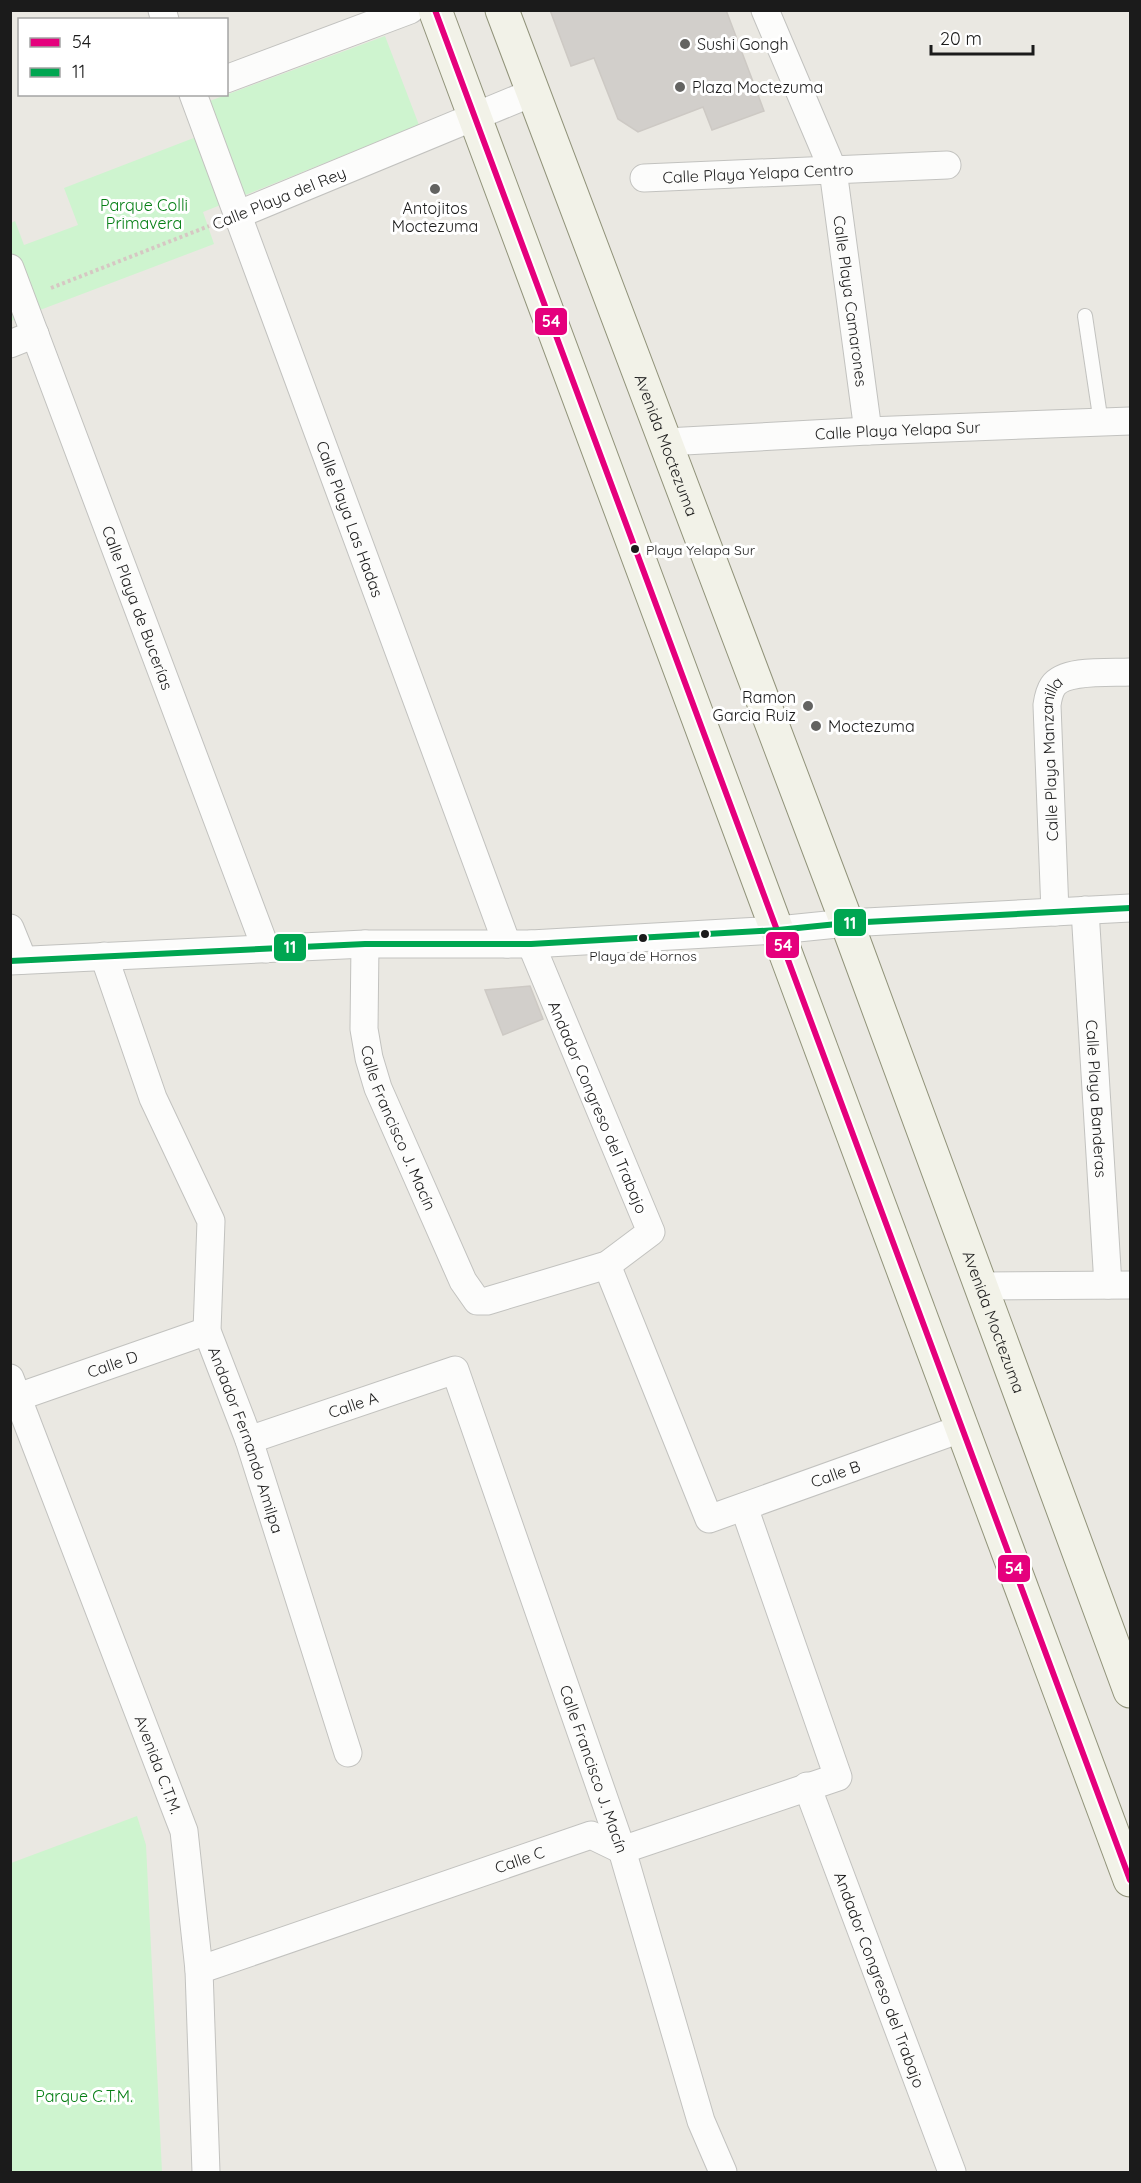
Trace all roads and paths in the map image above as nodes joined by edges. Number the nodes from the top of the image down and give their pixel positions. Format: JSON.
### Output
{"nodes":[{"id":1,"x":410,"y":10,"type":"edge"},
{"id":2,"x":435,"y":10,"type":"edge"},
{"id":3,"x":502,"y":10,"type":"edge"},
{"id":4,"x":767,"y":11,"type":"edge"},
{"id":5,"x":228,"y":78,"type":"edge"},
{"id":6,"x":534,"y":92,"type":"junction"},
{"id":7,"x":194,"y":96,"type":"edge"},
{"id":8,"x":475,"y":116,"type":"junction"},
{"id":9,"x":947,"y":165,"type":"dead end"},
{"id":10,"x":834,"y":170,"type":"junction"},
{"id":11,"x":644,"y":178,"type":"dead end"},
{"id":12,"x":237,"y":215,"type":"junction"},
{"id":13,"x":10,"y":268,"type":"edge"},
{"id":14,"x":22,"y":299,"type":"junction"},
{"id":15,"x":1085,"y":316,"type":"dead end"},
{"id":16,"x":35,"y":334,"type":"junction"},
{"id":17,"x":10,"y":344,"type":"edge"},
{"id":18,"x":1131,"y":421,"type":"edge"},
{"id":19,"x":1101,"y":423,"type":"junction"},
{"id":20,"x":868,"y":431,"type":"junction"},
{"id":21,"x":666,"y":442,"type":"junction"},
{"id":22,"x":1131,"y":672,"type":"edge"},
{"id":23,"x":1131,"y":908,"type":"edge"},
{"id":24,"x":1086,"y":910,"type":"junction"},
{"id":25,"x":1055,"y":912,"type":"junction"},
{"id":26,"x":847,"y":923,"type":"junction"},
{"id":27,"x":10,"y":928,"type":"edge"},
{"id":28,"x":778,"y":930,"type":"junction"},
{"id":29,"x":365,"y":944,"type":"junction"},
{"id":30,"x":519,"y":944,"type":"junction"},
{"id":31,"x":266,"y":949,"type":"junction"},
{"id":32,"x":104,"y":956,"type":"junction"},
{"id":33,"x":16,"y":960,"type":"edge"},
{"id":34,"x":607,"y":1265,"type":"junction"},
{"id":35,"x":1119,"y":1285,"type":"edge"},
{"id":36,"x":981,"y":1286,"type":"junction"},
{"id":37,"x":207,"y":1331,"type":"junction"},
{"id":38,"x":455,"y":1370,"type":"joint"},
{"id":39,"x":14,"y":1388,"type":"edge"},
{"id":40,"x":963,"y":1428,"type":"junction"},
{"id":41,"x":249,"y":1440,"type":"junction"},
{"id":42,"x":744,"y":1508,"type":"junction"},
{"id":43,"x":1121,"y":1637,"type":"edge"},
{"id":44,"x":1131,"y":1691,"type":"edge"},
{"id":45,"x":348,"y":1753,"type":"dead end"},
{"id":46,"x":807,"y":1786,"type":"junction"},
{"id":47,"x":622,"y":1850,"type":"junction"},
{"id":48,"x":1131,"y":1880,"type":"edge"},
{"id":49,"x":200,"y":1970,"type":"junction"},
{"id":50,"x":206,"y":2172,"type":"edge"},
{"id":51,"x":723,"y":2172,"type":"edge"},
{"id":52,"x":952,"y":2172,"type":"edge"}],
"edges":[{"from":1,"to":5,"type":"street"},
{"from":2,"to":8,"type":"street"},
{"from":3,"to":6,"type":"street","name":"Avenida Moctezuma"},
{"from":4,"to":10,"type":"street","name":"Calle Playa Camarones"},
{"from":6,"to":8,"type":"street","name":"Calle Playa del Rey"},
{"from":6,"to":21,"type":"street","name":"Avenida Moctezuma"},
{"from":7,"to":12,"type":"street","name":"Calle Playa Las Hadas"},
{"from":8,"to":12,"type":"street","name":"Calle Playa del Rey"},
{"from":8,"to":28,"type":"street"},
{"from":9,"to":10,"type":"street","name":"Calle Playa Yelapa Centro"},
{"from":10,"to":11,"type":"street","name":"Calle Playa Yelapa Centro"},
{"from":10,"to":20,"type":"street","name":"Calle Playa Camarones"},
{"from":12,"to":14,"type":"path","name":"Calle Playa del Rey"},
{"from":12,"to":30,"type":"street","name":"Calle Playa Las Hadas"},
{"from":13,"to":14,"type":"street","name":"Calle Playa de Bucerías"},
{"from":14,"to":16,"type":"street","name":"Calle Playa de Bucerías"},
{"from":15,"to":19,"type":"lane"},
{"from":16,"to":17,"type":"street"},
{"from":16,"to":31,"type":"street","name":"Calle Playa de Bucerías"},
{"from":18,"to":19,"type":"street","name":"Calle Playa Yelapa Sur"},
{"from":19,"to":20,"type":"street","name":"Calle Playa Yelapa Sur"},
{"from":20,"to":21,"type":"street","name":"Calle Playa Yelapa Sur"},
{"from":21,"to":26,"type":"street","name":"Avenida Moctezuma"},
{"from":22,"to":25,"type":"street","name":"Calle Playa Manzanilla"},
{"from":23,"to":24,"type":"street"},
{"from":24,"to":25,"type":"street"},
{"from":24,"to":35,"type":"street","name":"Calle Playa Banderas"},
{"from":25,"to":26,"type":"street"},
{"from":26,"to":28,"type":"street"},
{"from":26,"to":36,"type":"street","name":"Avenida Moctezuma"},
{"from":27,"to":33,"type":"street"},
{"from":28,"to":30,"type":"street"},
{"from":28,"to":40,"type":"street"},
{"from":29,"to":30,"type":"street"},
{"from":29,"to":31,"type":"street"},
{"from":29,"to":34,"type":"street","name":"Calle Francisco J. Macín"},
{"from":30,"to":34,"type":"street","name":"Andador Congreso del Trabajo"},
{"from":31,"to":32,"type":"street"},
{"from":32,"to":33,"type":"street"},
{"from":32,"to":37,"type":"street","name":"Andador Fernando Amilpa"},
{"from":34,"to":42,"type":"street","name":"Calle B"},
{"from":35,"to":36,"type":"street"},
{"from":36,"to":43,"type":"street","name":"Avenida Moctezuma"},
{"from":37,"to":39,"type":"street","name":"Calle D"},
{"from":37,"to":41,"type":"street","name":"Andador Fernando Amilpa"},
{"from":38,"to":41,"type":"street","name":"Calle A"},
{"from":38,"to":47,"type":"street","name":"Calle Francisco J. Macín"},
{"from":39,"to":49,"type":"street","name":"Avenida C.T.M."},
{"from":40,"to":42,"type":"street","name":"Calle B"},
{"from":40,"to":48,"type":"street"},
{"from":41,"to":45,"type":"street","name":"Andador Fernando Amilpa"},
{"from":42,"to":46,"type":"street"},
{"from":43,"to":44,"type":"street","name":"Avenida Moctezuma"},
{"from":46,"to":47,"type":"street"},
{"from":46,"to":52,"type":"street","name":"Andador Congreso del Trabajo"},
{"from":47,"to":49,"type":"street","name":"Calle C"},
{"from":47,"to":51,"type":"street","name":"Calle Francisco J. Macín"},
{"from":49,"to":50,"type":"street","name":"Avenida C.T.M."}]}
